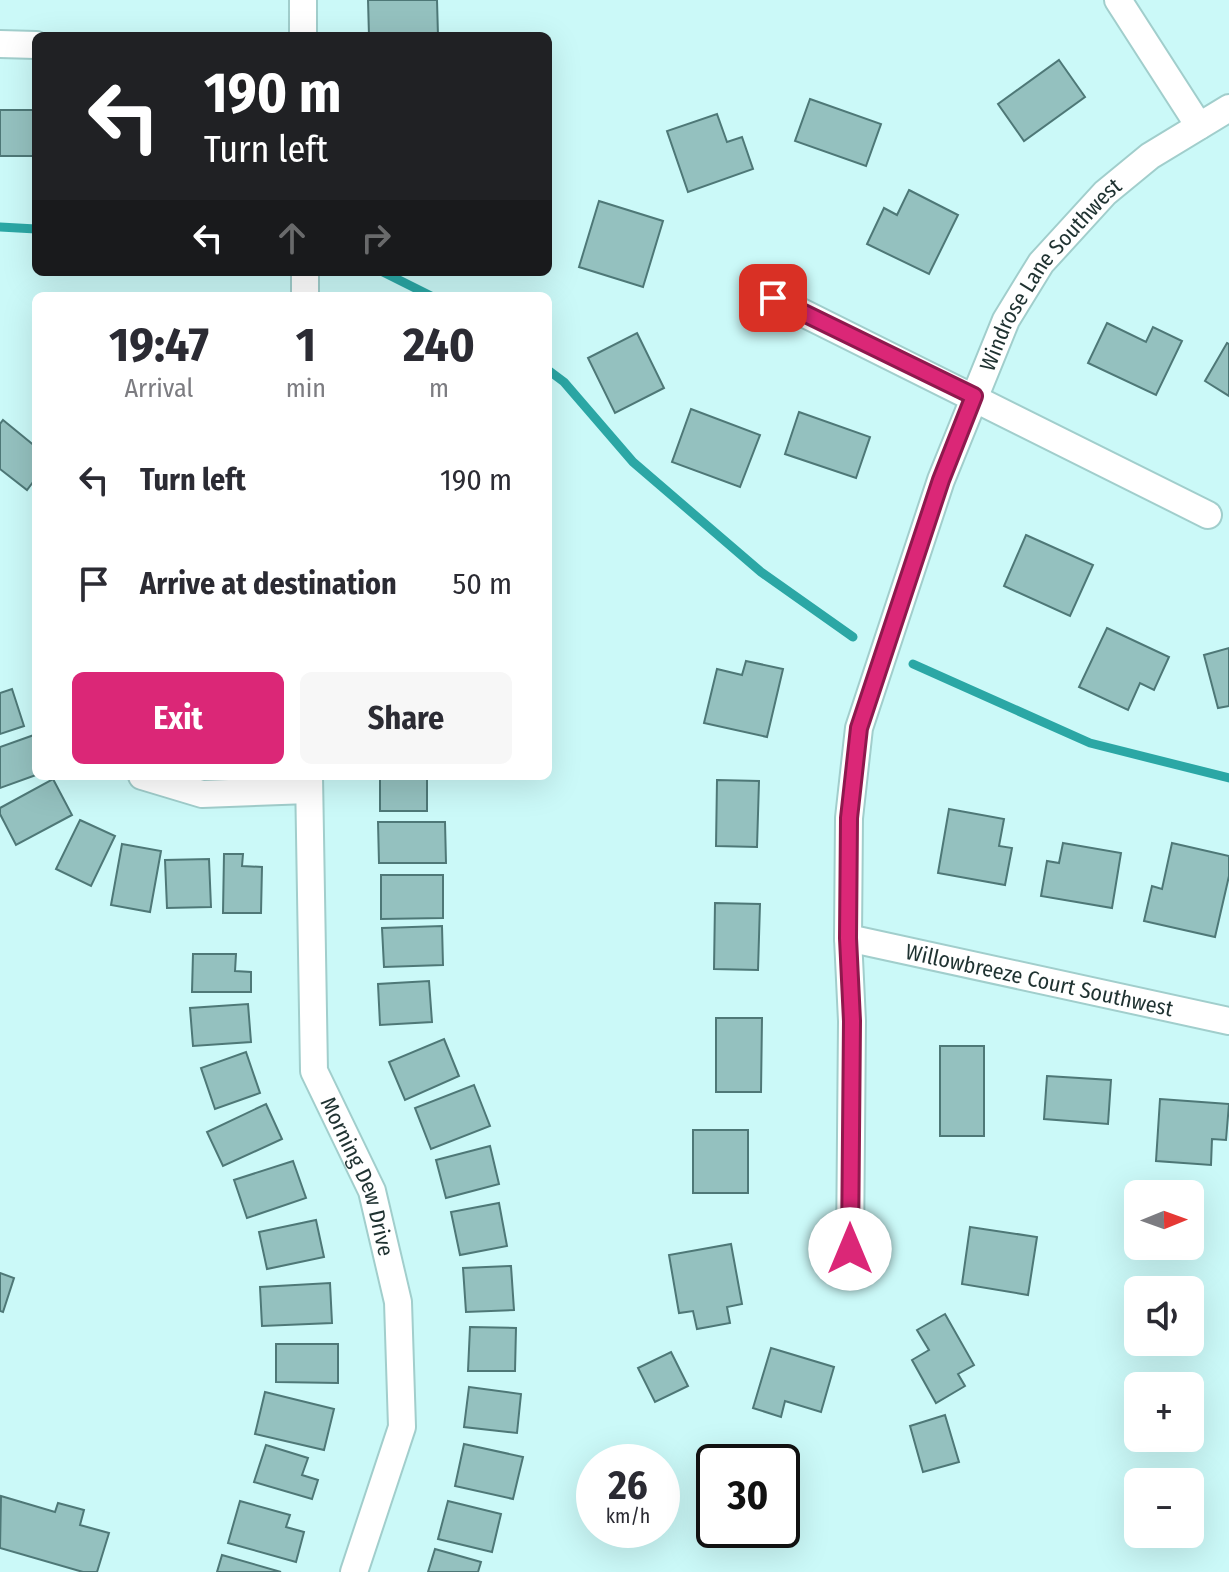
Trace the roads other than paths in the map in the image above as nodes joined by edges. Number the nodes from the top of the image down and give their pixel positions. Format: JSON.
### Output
{"nodes":[{"id":1,"x":303,"y":0,"type":"edge"},
{"id":2,"x":1118,"y":0,"type":"edge"},
{"id":3,"x":303,"y":32,"type":"edge"},
{"id":4,"x":0,"y":44,"type":"edge"},
{"id":5,"x":32,"y":45,"type":"edge"},
{"id":6,"x":1229,"y":108,"type":"edge"},
{"id":7,"x":1199,"y":126,"type":"junction"},
{"id":8,"x":773,"y":298,"type":"dead end"},
{"id":9,"x":974,"y":396,"type":"junction"},
{"id":10,"x":1208,"y":515,"type":"dead end"},
{"id":11,"x":155,"y":780,"type":"edge"},
{"id":12,"x":309,"y":783,"type":"edge"},
{"id":13,"x":848,"y":938,"type":"junction"},
{"id":14,"x":1229,"y":1021,"type":"edge"},
{"id":15,"x":850,"y":1249,"type":"dead end"},
{"id":16,"x":354,"y":1572,"type":"edge"}],
"edges":[{"from":1,"to":3,"type":"street"},
{"from":2,"to":7,"type":"street"},
{"from":4,"to":5,"type":"street"},
{"from":6,"to":7,"type":"street","name":"Windrose Lane Southwest"},
{"from":7,"to":9,"type":"street","name":"Windrose Lane Southwest"},
{"from":8,"to":9,"type":"street"},
{"from":9,"to":10,"type":"street"},
{"from":9,"to":13,"type":"street","name":"Windrose Lane Southwest"},
{"from":11,"to":12,"type":"street"},
{"from":12,"to":16,"type":"street","name":"Morning Dew Drive"},
{"from":13,"to":14,"type":"street","name":"Willowbreeze Court Southwest"},
{"from":13,"to":15,"type":"street","name":"Windrose Lane Southwest"}]}
